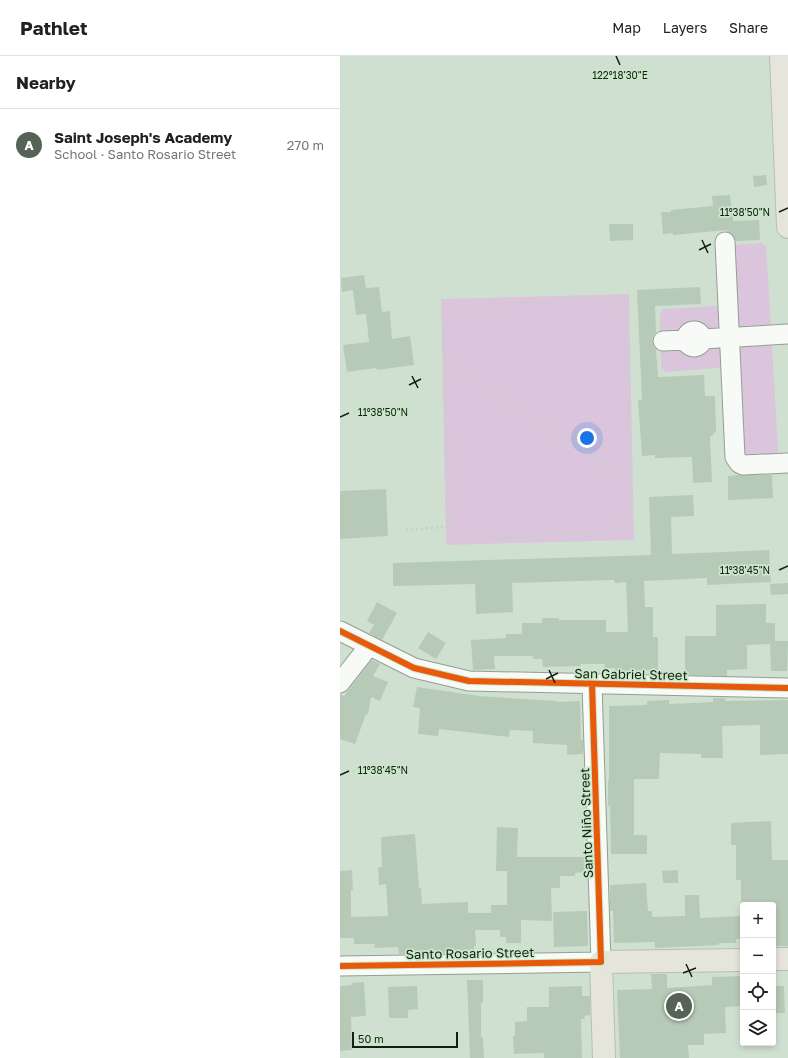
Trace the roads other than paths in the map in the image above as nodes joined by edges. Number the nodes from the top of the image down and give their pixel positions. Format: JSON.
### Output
{"nodes":[{"id":1,"x":782,"y":56,"type":"edge"},
{"id":2,"x":785,"y":79,"type":"edge"},
{"id":3,"x":788,"y":227,"type":"edge"},
{"id":4,"x":725,"y":242,"type":"dead end"},
{"id":5,"x":788,"y":334,"type":"edge"},
{"id":6,"x":729,"y":338,"type":"junction"},
{"id":7,"x":663,"y":341,"type":"dead end"},
{"id":8,"x":788,"y":463,"type":"edge"},
{"id":9,"x":340,"y":631,"type":"edge"},
{"id":10,"x":369,"y":646,"type":"junction"},
{"id":11,"x":340,"y":684,"type":"edge"},
{"id":12,"x":592,"y":684,"type":"junction"},
{"id":13,"x":788,"y":688,"type":"edge"},
{"id":14,"x":776,"y":959,"type":"edge"},
{"id":15,"x":788,"y":959,"type":"edge"},
{"id":16,"x":740,"y":960,"type":"edge"},
{"id":17,"x":601,"y":962,"type":"junction"},
{"id":18,"x":340,"y":966,"type":"edge"},
{"id":19,"x":604,"y":1058,"type":"edge"}],
"edges":[{"from":1,"to":2,"type":"main road"},
{"from":2,"to":3,"type":"main road"},
{"from":4,"to":6,"type":"street"},
{"from":5,"to":6,"type":"street"},
{"from":6,"to":7,"type":"street"},
{"from":6,"to":8,"type":"street"},
{"from":9,"to":10,"type":"street","name":"San Gabriel Street"},
{"from":10,"to":11,"type":"street"},
{"from":10,"to":12,"type":"street","name":"San Gabriel Street"},
{"from":12,"to":13,"type":"street","name":"San Gabriel Street"},
{"from":12,"to":17,"type":"street","name":"Santo Niño Street"},
{"from":14,"to":15,"type":"main road"},
{"from":16,"to":17,"type":"main road","name":"Santo Rosario Street"},
{"from":17,"to":18,"type":"street","name":"Santo Rosario Street"},
{"from":17,"to":19,"type":"main road","name":"Santo Niño Street"}]}
